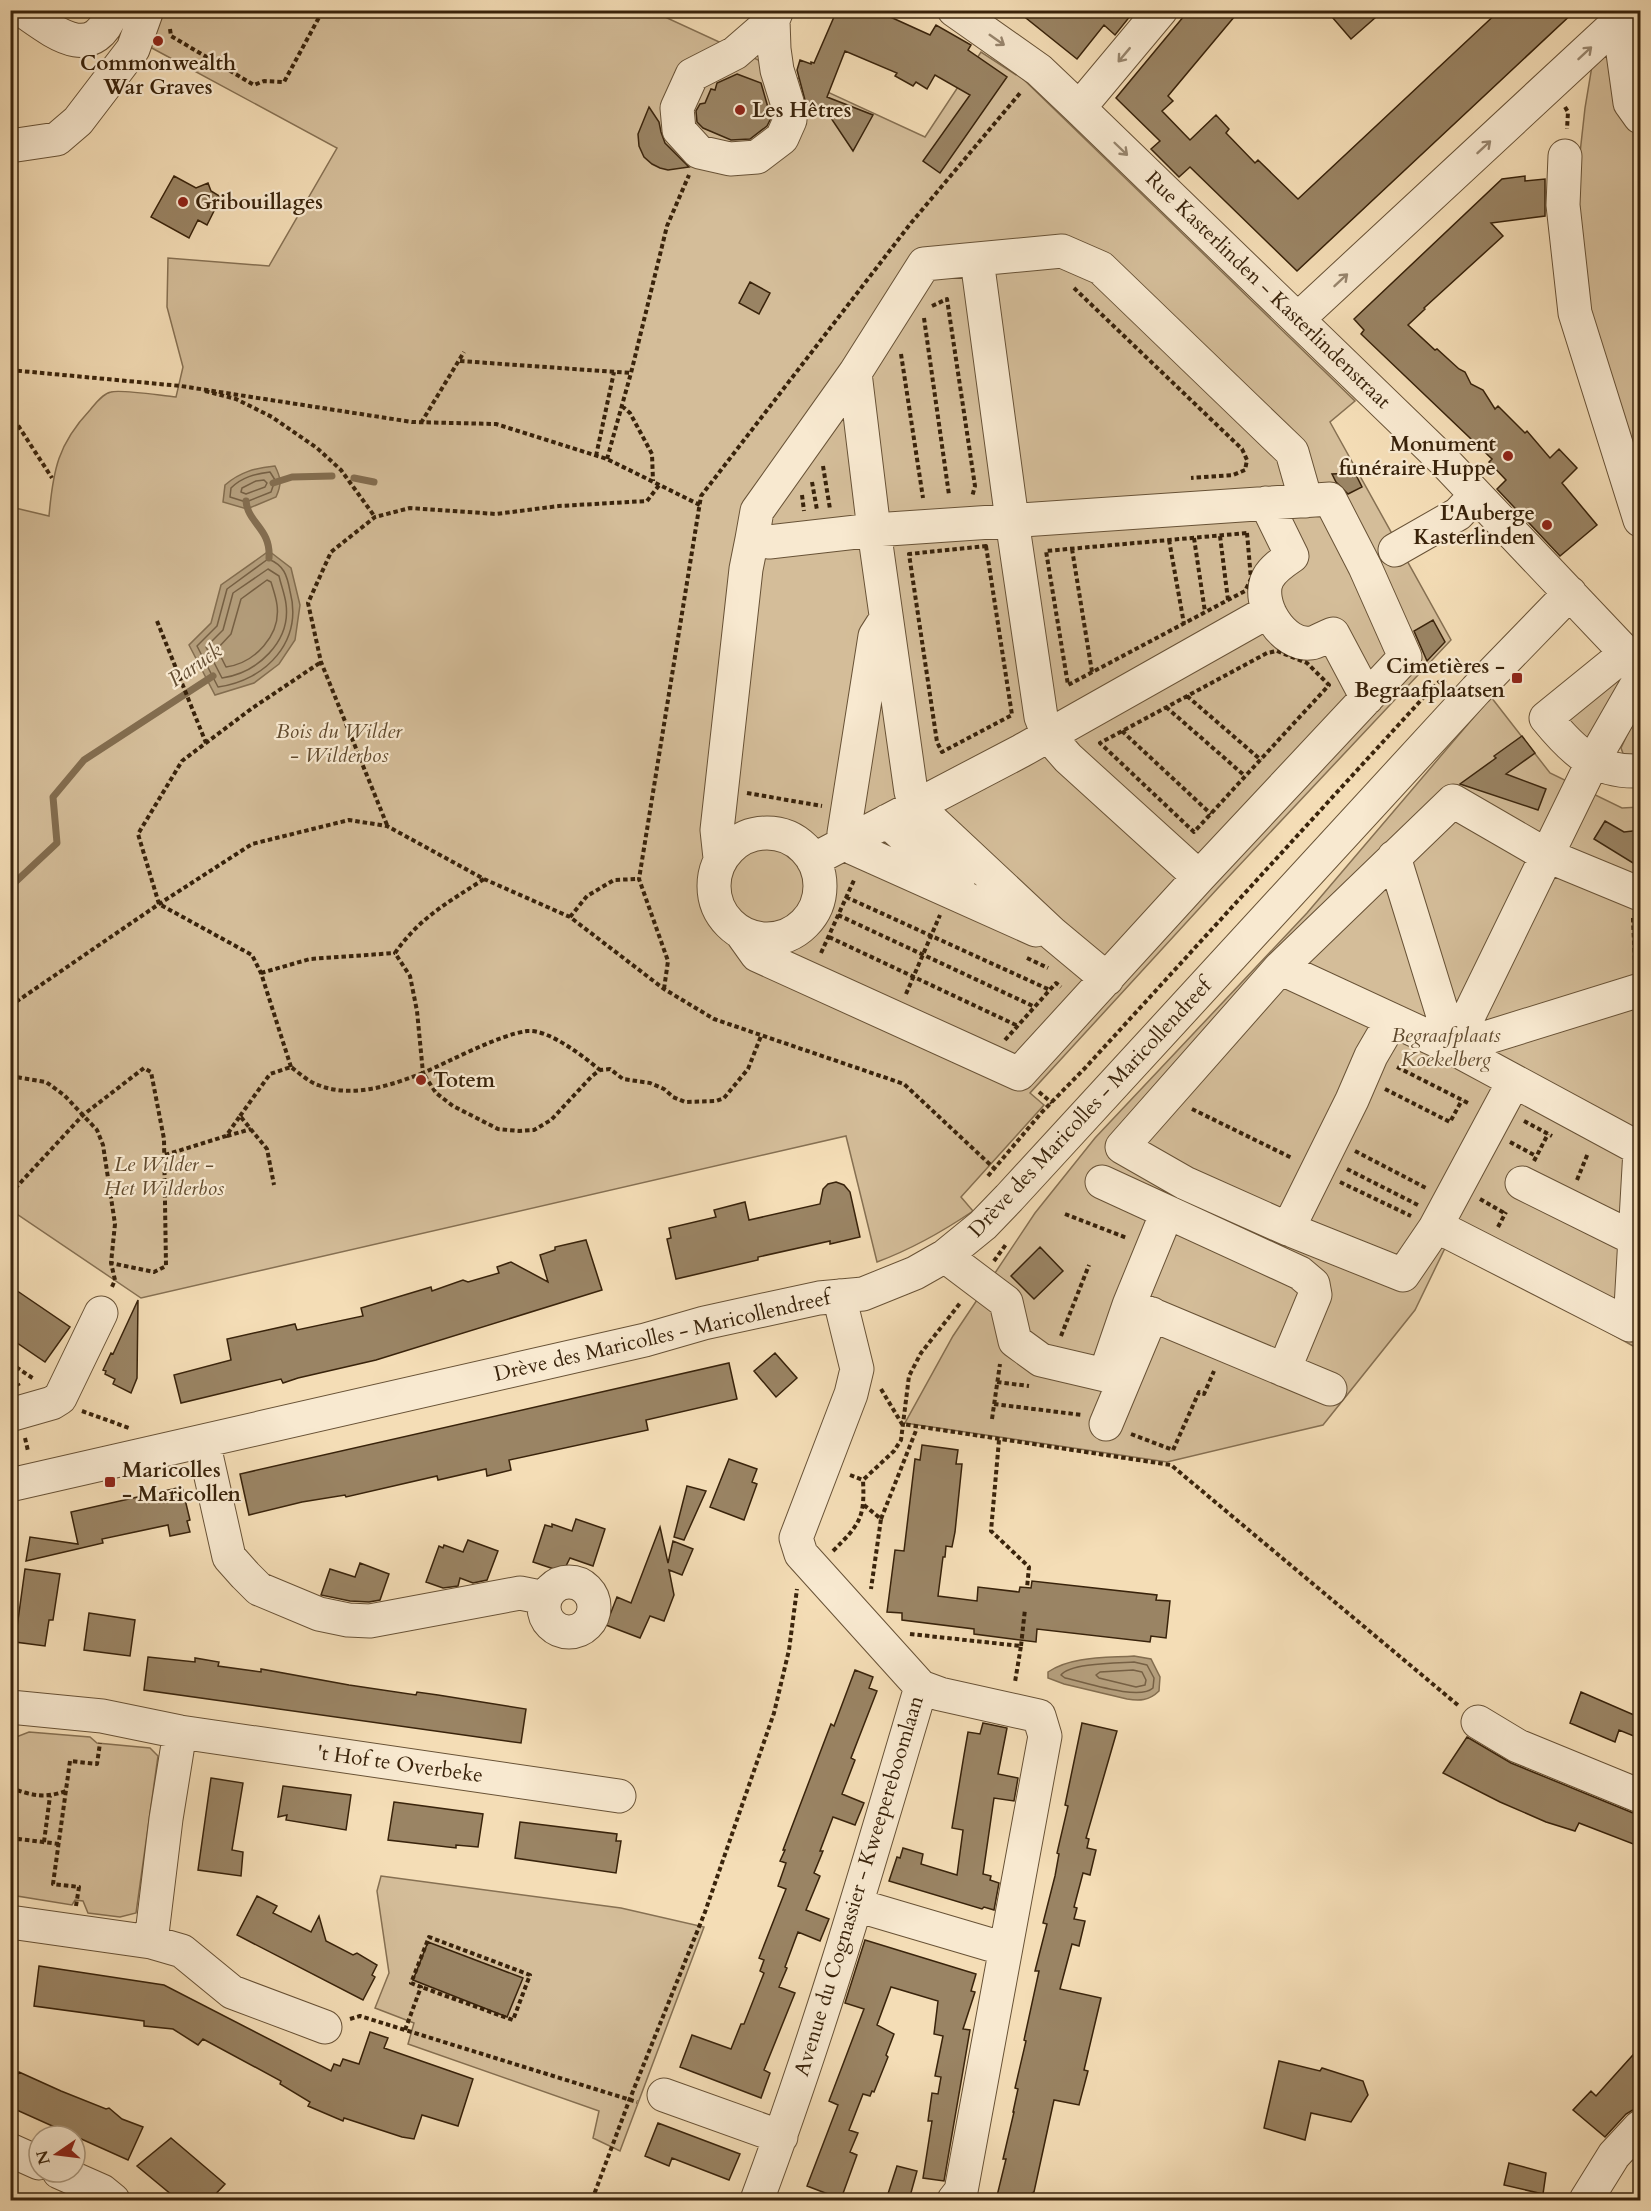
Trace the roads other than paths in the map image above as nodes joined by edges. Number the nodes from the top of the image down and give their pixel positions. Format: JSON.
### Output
{"nodes":[{"id":1,"x":22,"y":10,"type":"edge"},
{"id":2,"x":954,"y":10,"type":"edge"},
{"id":3,"x":1161,"y":10,"type":"edge"},
{"id":4,"x":1623,"y":14,"type":"edge"},
{"id":5,"x":138,"y":15,"type":"edge"},
{"id":6,"x":775,"y":15,"type":"edge"},
{"id":7,"x":735,"y":53,"type":"junction"},
{"id":8,"x":777,"y":70,"type":"junction"},
{"id":9,"x":1079,"y":108,"type":"junction"},
{"id":10,"x":1641,"y":117,"type":"edge"},
{"id":11,"x":10,"y":146,"type":"edge"},
{"id":12,"x":1565,"y":156,"type":"road end"},
{"id":13,"x":977,"y":260,"type":"junction"},
{"id":14,"x":1298,"y":319,"type":"junction"},
{"id":15,"x":855,"y":373,"type":"junction"},
{"id":16,"x":1476,"y":495,"type":"junction"},
{"id":17,"x":1305,"y":501,"type":"junction"},
{"id":18,"x":1266,"y":503,"type":"junction"},
{"id":19,"x":1012,"y":520,"type":"junction"},
{"id":20,"x":1641,"y":520,"type":"edge"},
{"id":21,"x":874,"y":530,"type":"junction"},
{"id":22,"x":752,"y":539,"type":"junction"},
{"id":23,"x":1379,"y":559,"type":"junction"},
{"id":24,"x":1570,"y":592,"type":"junction"},
{"id":25,"x":1269,"y":611,"type":"junction"},
{"id":26,"x":887,"y":618,"type":"junction"},
{"id":27,"x":1636,"y":666,"type":"edge"},
{"id":28,"x":1367,"y":698,"type":"junction"},
{"id":29,"x":1048,"y":735,"type":"junction"},
{"id":30,"x":1593,"y":761,"type":"junction"},
{"id":31,"x":1641,"y":771,"type":"edge"},
{"id":32,"x":918,"y":804,"type":"junction"},
{"id":33,"x":893,"y":826,"type":"junction"},
{"id":34,"x":861,"y":841,"type":"junction"},
{"id":35,"x":1548,"y":856,"type":"junction"},
{"id":36,"x":1394,"y":857,"type":"junction"},
{"id":37,"x":720,"y":858,"type":"junction"},
{"id":38,"x":813,"y":860,"type":"junction"},
{"id":39,"x":1199,"y":877,"type":"junction"},
{"id":40,"x":1636,"y":892,"type":"edge"},
{"id":41,"x":962,"y":897,"type":"junction"},
{"id":42,"x":742,"y":934,"type":"junction"},
{"id":43,"x":1053,"y":934,"type":"junction"},
{"id":44,"x":1280,"y":968,"type":"junction"},
{"id":45,"x":1107,"y":979,"type":"junction"},
{"id":46,"x":1633,"y":980,"type":"edge"},
{"id":47,"x":1392,"y":1020,"type":"junction"},
{"id":48,"x":1453,"y":1048,"type":"junction"},
{"id":49,"x":1514,"y":1081,"type":"junction"},
{"id":50,"x":1641,"y":1150,"type":"edge"},
{"id":51,"x":1529,"y":1169,"type":"road end"},
{"id":52,"x":1430,"y":1219,"type":"junction"},
{"id":53,"x":1288,"y":1229,"type":"junction"},
{"id":54,"x":1635,"y":1239,"type":"junction"},
{"id":55,"x":945,"y":1256,"type":"junction"},
{"id":56,"x":839,"y":1296,"type":"junction"},
{"id":57,"x":1141,"y":1309,"type":"junction"},
{"id":58,"x":101,"y":1313,"type":"road end"},
{"id":59,"x":1284,"y":1370,"type":"junction"},
{"id":60,"x":1330,"y":1389,"type":"dead end"},
{"id":61,"x":10,"y":1415,"type":"edge"},
{"id":62,"x":1098,"y":1420,"type":"road end"},
{"id":63,"x":203,"y":1441,"type":"junction"},
{"id":64,"x":10,"y":1485,"type":"edge"},
{"id":65,"x":545,"y":1598,"type":"dead end"},
{"id":66,"x":921,"y":1687,"type":"junction"},
{"id":67,"x":10,"y":1707,"type":"edge"},
{"id":68,"x":1478,"y":1722,"type":"road end"},
{"id":69,"x":180,"y":1732,"type":"junction"},
{"id":70,"x":619,"y":1796,"type":"dead end"},
{"id":71,"x":1641,"y":1796,"type":"edge"},
{"id":72,"x":856,"y":1905,"type":"junction"},
{"id":73,"x":10,"y":1922,"type":"edge"},
{"id":74,"x":151,"y":1942,"type":"junction"},
{"id":75,"x":1005,"y":1949,"type":"junction"},
{"id":76,"x":325,"y":2027,"type":"road end"},
{"id":77,"x":664,"y":2095,"type":"dead end"},
{"id":78,"x":1641,"y":2127,"type":"edge"},
{"id":79,"x":781,"y":2137,"type":"junction"},
{"id":80,"x":10,"y":2150,"type":"edge"},
{"id":81,"x":27,"y":2158,"type":"edge"},
{"id":82,"x":84,"y":2184,"type":"edge"},
{"id":83,"x":947,"y":2199,"type":"edge"},
{"id":84,"x":113,"y":2200,"type":"edge"},
{"id":85,"x":757,"y":2200,"type":"edge"},
{"id":86,"x":1586,"y":2200,"type":"edge"}],
"edges":[{"from":1,"to":5,"type":"street"},
{"from":2,"to":9,"type":"street","name":"Rue Kasterlinden - Kasterlindenstraat","one_way":true},
{"from":3,"to":9,"type":"street","one_way":true},
{"from":4,"to":10,"type":"street"},
{"from":14,"to":4,"type":"street","one_way":true},
{"from":5,"to":11,"type":"street"},
{"from":6,"to":7,"type":"street"},
{"from":6,"to":8,"type":"street"},
{"from":7,"to":8,"type":"street"},
{"from":7,"to":8,"type":"street"},
{"from":9,"to":14,"type":"street","name":"Rue Kasterlinden - Kasterlindenstraat","one_way":true},
{"from":12,"to":20,"type":"street"},
{"from":13,"to":15,"type":"street"},
{"from":13,"to":17,"type":"street"},
{"from":13,"to":19,"type":"street"},
{"from":14,"to":16,"type":"street","name":"Rue Kasterlinden - Kasterlindenstraat"},
{"from":15,"to":21,"type":"street"},
{"from":15,"to":22,"type":"street"},
{"from":16,"to":23,"type":"street"},
{"from":16,"to":24,"type":"street","name":"Rue Kasterlinden - Kasterlindenstraat"},
{"from":17,"to":18,"type":"street"},
{"from":17,"to":23,"type":"street"},
{"from":18,"to":19,"type":"street"},
{"from":18,"to":25,"type":"street"},
{"from":19,"to":21,"type":"street"},
{"from":19,"to":29,"type":"street"},
{"from":21,"to":22,"type":"street"},
{"from":21,"to":26,"type":"street"},
{"from":22,"to":37,"type":"street"},
{"from":23,"to":28,"type":"street"},
{"from":24,"to":27,"type":"street","name":"Rue Kasterlinden - Kasterlindenstraat"},
{"from":24,"to":55,"type":"street","name":"Drève des Maricolles - Maricollendreef"},
{"from":25,"to":28,"type":"street"},
{"from":25,"to":29,"type":"street"},
{"from":26,"to":32,"type":"street"},
{"from":26,"to":34,"type":"street"},
{"from":27,"to":30,"type":"street"},
{"from":27,"to":30,"type":"street"},
{"from":28,"to":39,"type":"street"},
{"from":29,"to":32,"type":"street"},
{"from":29,"to":39,"type":"street"},
{"from":30,"to":31,"type":"street"},
{"from":30,"to":35,"type":"street"},
{"from":32,"to":33,"type":"street"},
{"from":32,"to":43,"type":"street"},
{"from":33,"to":34,"type":"street"},
{"from":33,"to":41,"type":"street"},
{"from":34,"to":38,"type":"street"},
{"from":34,"to":41,"type":"street"},
{"from":35,"to":36,"type":"street"},
{"from":35,"to":40,"type":"street"},
{"from":35,"to":48,"type":"street"},
{"from":36,"to":44,"type":"street"},
{"from":36,"to":48,"type":"street"},
{"from":37,"to":38,"type":"street"},
{"from":37,"to":42,"type":"street"},
{"from":38,"to":42,"type":"street"},
{"from":39,"to":45,"type":"street"},
{"from":41,"to":43,"type":"street"},
{"from":42,"to":45,"type":"street"},
{"from":43,"to":45,"type":"street"},
{"from":44,"to":47,"type":"street"},
{"from":44,"to":53,"type":"street"},
{"from":46,"to":48,"type":"street"},
{"from":47,"to":48,"type":"street"},
{"from":47,"to":53,"type":"street"},
{"from":48,"to":49,"type":"street"},
{"from":49,"to":50,"type":"street"},
{"from":49,"to":52,"type":"street"},
{"from":50,"to":54,"type":"street"},
{"from":51,"to":54,"type":"street"},
{"from":52,"to":53,"type":"street"},
{"from":52,"to":54,"type":"street"},
{"from":55,"to":56,"type":"street","name":"Drève des Maricolles - Maricollendreef"},
{"from":55,"to":57,"type":"street"},
{"from":56,"to":63,"type":"street","name":"Drève des Maricolles - Maricollendreef"},
{"from":56,"to":66,"type":"street","name":"Avenue du Cognassier - Kweepereboomlaan"},
{"from":57,"to":59,"type":"street"},
{"from":57,"to":59,"type":"street"},
{"from":57,"to":62,"type":"street"},
{"from":58,"to":61,"type":"street"},
{"from":59,"to":60,"type":"street"},
{"from":63,"to":64,"type":"street","name":"Drève des Maricolles - Maricollendreef"},
{"from":63,"to":65,"type":"street"},
{"from":66,"to":72,"type":"street","name":"Avenue du Cognassier - Kweepereboomlaan"},
{"from":66,"to":75,"type":"street"},
{"from":67,"to":69,"type":"street","name":"'t Hof te Overbeke"},
{"from":68,"to":71,"type":"street"},
{"from":69,"to":70,"type":"street","name":"'t Hof te Overbeke"},
{"from":69,"to":74,"type":"street"},
{"from":72,"to":75,"type":"street"},
{"from":72,"to":79,"type":"street","name":"Avenue du Cognassier - Kweepereboomlaan"},
{"from":73,"to":74,"type":"street"},
{"from":74,"to":76,"type":"street"},
{"from":75,"to":83,"type":"street"},
{"from":77,"to":79,"type":"street"},
{"from":78,"to":86,"type":"street"},
{"from":79,"to":85,"type":"street","name":"Avenue du Cognassier - Kweepereboomlaan"},
{"from":80,"to":81,"type":"street"},
{"from":82,"to":84,"type":"street"}]}
